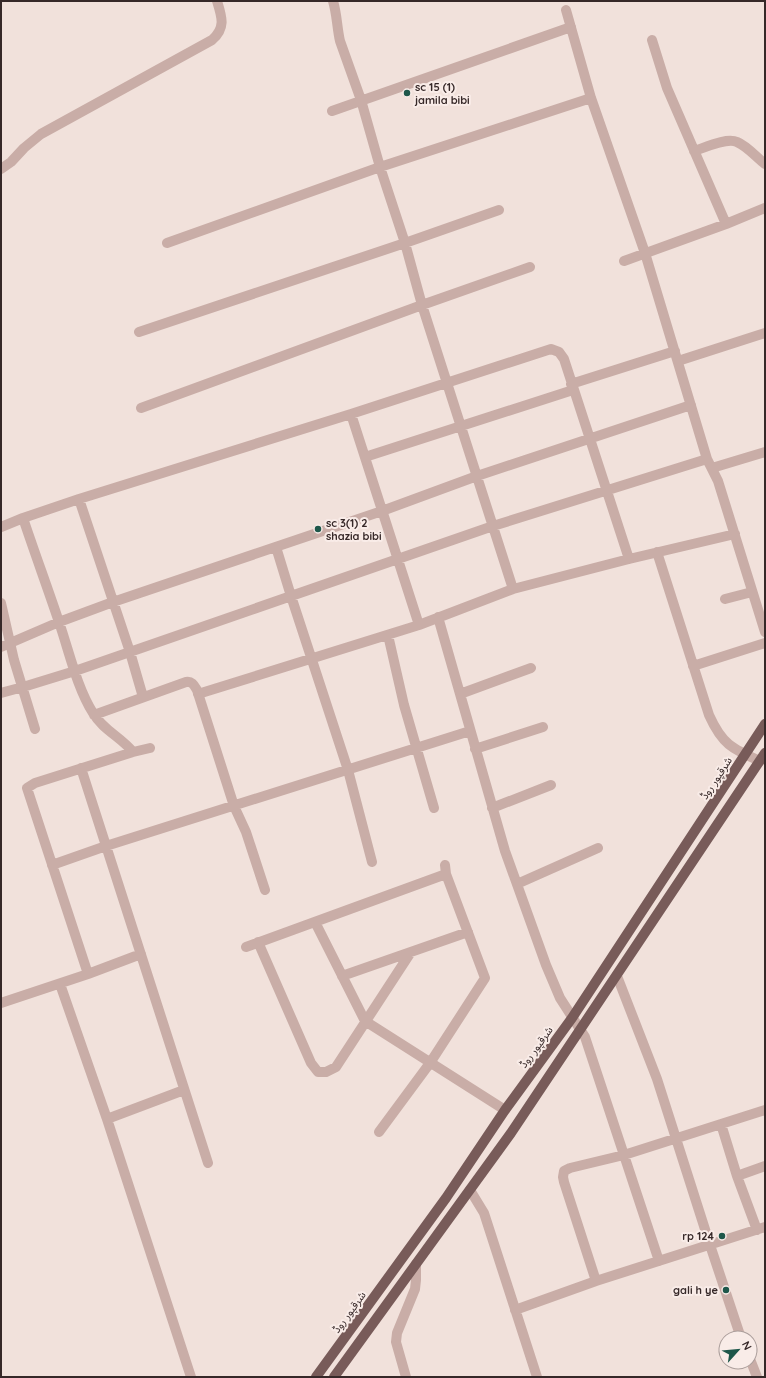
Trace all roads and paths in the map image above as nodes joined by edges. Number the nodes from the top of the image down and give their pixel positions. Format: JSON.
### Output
{"nodes":[{"id":1,"x":217,"y":1,"type":"edge"},
{"id":2,"x":333,"y":1,"type":"edge"},
{"id":3,"x":566,"y":10,"type":"dead end"},
{"id":4,"x":570,"y":27,"type":"junction"},
{"id":5,"x":652,"y":40,"type":"dead end"},
{"id":6,"x":591,"y":98,"type":"junction"},
{"id":7,"x":361,"y":100,"type":"junction"},
{"id":8,"x":332,"y":111,"type":"dead end"},
{"id":9,"x":694,"y":151,"type":"junction"},
{"id":10,"x":765,"y":164,"type":"edge"},
{"id":11,"x":380,"y":167,"type":"junction"},
{"id":12,"x":1,"y":169,"type":"edge"},
{"id":13,"x":765,"y":208,"type":"edge"},
{"id":14,"x":499,"y":210,"type":"dead end"},
{"id":15,"x":726,"y":224,"type":"junction"},
{"id":16,"x":167,"y":243,"type":"dead end"},
{"id":17,"x":405,"y":244,"type":"junction"},
{"id":18,"x":645,"y":253,"type":"junction"},
{"id":19,"x":624,"y":261,"type":"dead end"},
{"id":20,"x":530,"y":267,"type":"dead end"},
{"id":21,"x":422,"y":305,"type":"junction"},
{"id":22,"x":140,"y":332,"type":"dead end"},
{"id":23,"x":765,"y":333,"type":"edge"},
{"id":24,"x":675,"y":351,"type":"junction"},
{"id":25,"x":678,"y":362,"type":"junction"},
{"id":26,"x":448,"y":382,"type":"junction"},
{"id":27,"x":572,"y":387,"type":"junction"},
{"id":28,"x":691,"y":405,"type":"junction"},
{"id":29,"x":141,"y":408,"type":"dead end"},
{"id":30,"x":351,"y":414,"type":"junction"},
{"id":31,"x":461,"y":425,"type":"junction"},
{"id":32,"x":589,"y":438,"type":"junction"},
{"id":33,"x":765,"y":452,"type":"edge"},
{"id":34,"x":365,"y":457,"type":"junction"},
{"id":35,"x":707,"y":459,"type":"junction"},
{"id":36,"x":712,"y":468,"type":"junction"},
{"id":37,"x":477,"y":476,"type":"junction"},
{"id":38,"x":607,"y":491,"type":"junction"},
{"id":39,"x":79,"y":499,"type":"junction"},
{"id":40,"x":382,"y":511,"type":"junction"},
{"id":41,"x":23,"y":518,"type":"junction"},
{"id":42,"x":493,"y":526,"type":"junction"},
{"id":43,"x":1,"y":527,"type":"edge"},
{"id":44,"x":735,"y":534,"type":"junction"},
{"id":45,"x":276,"y":547,"type":"junction"},
{"id":46,"x":657,"y":552,"type":"junction"},
{"id":47,"x":398,"y":559,"type":"junction"},
{"id":48,"x":629,"y":559,"type":"junction"},
{"id":49,"x":513,"y":589,"type":"junction"},
{"id":50,"x":752,"y":592,"type":"junction"},
{"id":51,"x":291,"y":596,"type":"junction"},
{"id":52,"x":725,"y":599,"type":"dead end"},
{"id":53,"x":113,"y":602,"type":"junction"},
{"id":54,"x":1,"y":603,"type":"edge"},
{"id":55,"x":438,"y":617,"type":"junction"},
{"id":56,"x":59,"y":622,"type":"junction"},
{"id":57,"x":419,"y":624,"type":"junction"},
{"id":58,"x":765,"y":632,"type":"edge"},
{"id":59,"x":388,"y":634,"type":"junction"},
{"id":60,"x":765,"y":643,"type":"edge"},
{"id":61,"x":6,"y":645,"type":"edge"},
{"id":62,"x":130,"y":652,"type":"junction"},
{"id":63,"x":312,"y":660,"type":"junction"},
{"id":64,"x":693,"y":666,"type":"junction"},
{"id":65,"x":531,"y":668,"type":"dead end"},
{"id":66,"x":75,"y":671,"type":"junction"},
{"id":67,"x":23,"y":688,"type":"junction"},
{"id":68,"x":1,"y":693,"type":"edge"},
{"id":69,"x":198,"y":694,"type":"junction"},
{"id":70,"x":460,"y":694,"type":"junction"},
{"id":71,"x":143,"y":696,"type":"junction"},
{"id":72,"x":94,"y":715,"type":"junction"},
{"id":73,"x":765,"y":724,"type":"edge"},
{"id":74,"x":543,"y":727,"type":"dead end"},
{"id":75,"x":35,"y":729,"type":"dead end"},
{"id":76,"x":470,"y":731,"type":"junction"},
{"id":77,"x":417,"y":747,"type":"junction"},
{"id":78,"x":150,"y":748,"type":"dead end"},
{"id":79,"x":475,"y":749,"type":"junction"},
{"id":80,"x":132,"y":752,"type":"junction"},
{"id":81,"x":746,"y":755,"type":"junction"},
{"id":82,"x":763,"y":757,"type":"edge"},
{"id":83,"x":81,"y":768,"type":"junction"},
{"id":84,"x":348,"y":770,"type":"junction"},
{"id":85,"x":551,"y":785,"type":"dead end"},
{"id":86,"x":234,"y":806,"type":"junction"},
{"id":87,"x":434,"y":808,"type":"dead end"},
{"id":88,"x":492,"y":808,"type":"junction"},
{"id":89,"x":106,"y":846,"type":"junction"},
{"id":90,"x":598,"y":848,"type":"dead end"},
{"id":91,"x":372,"y":862,"type":"dead end"},
{"id":92,"x":52,"y":865,"type":"junction"},
{"id":93,"x":516,"y":884,"type":"junction"},
{"id":94,"x":265,"y":890,"type":"dead end"},
{"id":95,"x":315,"y":922,"type":"junction"},
{"id":96,"x":468,"y":932,"type":"junction"},
{"id":97,"x":258,"y":942,"type":"junction"},
{"id":98,"x":246,"y":947,"type":"dead end"},
{"id":99,"x":411,"y":952,"type":"junction"},
{"id":100,"x":140,"y":954,"type":"junction"},
{"id":101,"x":88,"y":974,"type":"junction"},
{"id":102,"x":342,"y":976,"type":"junction"},
{"id":103,"x":617,"y":976,"type":"junction"},
{"id":104,"x":60,"y":984,"type":"junction"},
{"id":105,"x":1,"y":1003,"type":"edge"},
{"id":106,"x":572,"y":1018,"type":"junction"},
{"id":107,"x":365,"y":1021,"type":"junction"},
{"id":108,"x":581,"y":1030,"type":"junction"},
{"id":109,"x":430,"y":1063,"type":"junction"},
{"id":110,"x":184,"y":1090,"type":"junction"},
{"id":111,"x":505,"y":1110,"type":"junction"},
{"id":112,"x":765,"y":1110,"type":"edge"},
{"id":113,"x":107,"y":1119,"type":"junction"},
{"id":114,"x":721,"y":1124,"type":"junction"},
{"id":115,"x":379,"y":1132,"type":"dead end"},
{"id":116,"x":676,"y":1139,"type":"junction"},
{"id":117,"x":624,"y":1155,"type":"junction"},
{"id":118,"x":208,"y":1163,"type":"dead end"},
{"id":119,"x":765,"y":1166,"type":"edge"},
{"id":120,"x":737,"y":1176,"type":"junction"},
{"id":121,"x":470,"y":1190,"type":"junction"},
{"id":122,"x":761,"y":1228,"type":"edge"},
{"id":123,"x":710,"y":1245,"type":"junction"},
{"id":124,"x":658,"y":1262,"type":"junction"},
{"id":125,"x":416,"y":1264,"type":"junction"},
{"id":126,"x":596,"y":1281,"type":"junction"},
{"id":127,"x":515,"y":1310,"type":"junction"},
{"id":128,"x":739,"y":1330,"type":"edge"},
{"id":129,"x":192,"y":1377,"type":"edge"},
{"id":130,"x":316,"y":1377,"type":"edge"},
{"id":131,"x":334,"y":1377,"type":"edge"},
{"id":132,"x":406,"y":1377,"type":"edge"},
{"id":133,"x":537,"y":1377,"type":"edge"}],
"edges":[{"from":1,"to":12,"type":"street"},
{"from":2,"to":7,"type":"street"},
{"from":3,"to":4,"type":"street"},
{"from":4,"to":6,"type":"street"},
{"from":4,"to":7,"type":"street"},
{"from":5,"to":9,"type":"street"},
{"from":6,"to":11,"type":"street"},
{"from":6,"to":18,"type":"street"},
{"from":7,"to":8,"type":"street"},
{"from":7,"to":11,"type":"street"},
{"from":9,"to":10,"type":"street"},
{"from":9,"to":15,"type":"street"},
{"from":11,"to":16,"type":"street"},
{"from":11,"to":17,"type":"street"},
{"from":13,"to":15,"type":"street"},
{"from":14,"to":17,"type":"street"},
{"from":15,"to":18,"type":"street"},
{"from":17,"to":21,"type":"street"},
{"from":17,"to":22,"type":"street"},
{"from":18,"to":19,"type":"street"},
{"from":18,"to":24,"type":"street"},
{"from":20,"to":21,"type":"street"},
{"from":21,"to":26,"type":"street"},
{"from":21,"to":29,"type":"street"},
{"from":23,"to":25,"type":"street"},
{"from":24,"to":25,"type":"street"},
{"from":24,"to":27,"type":"street"},
{"from":25,"to":28,"type":"street"},
{"from":26,"to":27,"type":"street"},
{"from":26,"to":30,"type":"street"},
{"from":26,"to":31,"type":"street"},
{"from":27,"to":31,"type":"street"},
{"from":27,"to":32,"type":"street"},
{"from":28,"to":32,"type":"street"},
{"from":28,"to":35,"type":"street"},
{"from":30,"to":34,"type":"street"},
{"from":30,"to":39,"type":"street"},
{"from":31,"to":34,"type":"street"},
{"from":31,"to":37,"type":"street"},
{"from":32,"to":37,"type":"street"},
{"from":32,"to":38,"type":"street"},
{"from":33,"to":36,"type":"street"},
{"from":34,"to":40,"type":"street"},
{"from":35,"to":36,"type":"street"},
{"from":35,"to":38,"type":"street"},
{"from":36,"to":44,"type":"street"},
{"from":37,"to":40,"type":"street"},
{"from":37,"to":42,"type":"street"},
{"from":38,"to":42,"type":"street"},
{"from":38,"to":48,"type":"street"},
{"from":39,"to":41,"type":"street"},
{"from":39,"to":53,"type":"street"},
{"from":40,"to":45,"type":"street"},
{"from":40,"to":47,"type":"street"},
{"from":41,"to":43,"type":"street"},
{"from":41,"to":56,"type":"street"},
{"from":42,"to":47,"type":"street"},
{"from":42,"to":49,"type":"street"},
{"from":44,"to":46,"type":"street"},
{"from":44,"to":50,"type":"street"},
{"from":45,"to":51,"type":"street"},
{"from":45,"to":53,"type":"street"},
{"from":46,"to":48,"type":"street"},
{"from":46,"to":64,"type":"street"},
{"from":47,"to":51,"type":"street"},
{"from":47,"to":57,"type":"street"},
{"from":48,"to":49,"type":"street"},
{"from":49,"to":55,"type":"street"},
{"from":50,"to":52,"type":"street"},
{"from":50,"to":58,"type":"street"},
{"from":51,"to":62,"type":"street"},
{"from":51,"to":63,"type":"street"},
{"from":53,"to":56,"type":"street"},
{"from":53,"to":62,"type":"street"},
{"from":54,"to":61,"type":"street"},
{"from":55,"to":57,"type":"street"},
{"from":55,"to":70,"type":"street"},
{"from":56,"to":61,"type":"street"},
{"from":56,"to":66,"type":"street"},
{"from":57,"to":59,"type":"street"},
{"from":59,"to":63,"type":"street"},
{"from":59,"to":77,"type":"street"},
{"from":60,"to":64,"type":"street"},
{"from":61,"to":67,"type":"street"},
{"from":62,"to":66,"type":"street"},
{"from":62,"to":71,"type":"street"},
{"from":63,"to":69,"type":"street"},
{"from":63,"to":84,"type":"street"},
{"from":64,"to":81,"type":"street"},
{"from":65,"to":70,"type":"street"},
{"from":66,"to":67,"type":"street"},
{"from":66,"to":72,"type":"street"},
{"from":67,"to":68,"type":"street"},
{"from":67,"to":75,"type":"street"},
{"from":69,"to":71,"type":"street"},
{"from":69,"to":86,"type":"street"},
{"from":70,"to":76,"type":"street"},
{"from":71,"to":72,"type":"street"},
{"from":72,"to":80,"type":"street"},
{"from":73,"to":81,"type":"main road","name":"شرقپور روڈ"},
{"from":74,"to":79,"type":"street"},
{"from":76,"to":77,"type":"street"},
{"from":76,"to":79,"type":"street"},
{"from":77,"to":84,"type":"street"},
{"from":77,"to":87,"type":"street"},
{"from":78,"to":80,"type":"street"},
{"from":79,"to":88,"type":"street"},
{"from":80,"to":83,"type":"street"},
{"from":81,"to":82,"type":"street"},
{"from":81,"to":106,"type":"main road","name":"شرقپور روڈ"},
{"from":82,"to":103,"type":"main road"},
{"from":83,"to":89,"type":"street"},
{"from":83,"to":92,"type":"street"},
{"from":84,"to":86,"type":"street"},
{"from":84,"to":91,"type":"street"},
{"from":85,"to":88,"type":"street"},
{"from":86,"to":89,"type":"street"},
{"from":86,"to":94,"type":"street"},
{"from":88,"to":93,"type":"street"},
{"from":89,"to":92,"type":"street"},
{"from":89,"to":100,"type":"street"},
{"from":90,"to":93,"type":"street"},
{"from":92,"to":101,"type":"street"},
{"from":93,"to":106,"type":"street"},
{"from":95,"to":96,"type":"street"},
{"from":95,"to":97,"type":"street"},
{"from":95,"to":102,"type":"street"},
{"from":96,"to":99,"type":"street"},
{"from":96,"to":109,"type":"street"},
{"from":97,"to":98,"type":"street"},
{"from":97,"to":107,"type":"street"},
{"from":99,"to":102,"type":"street"},
{"from":99,"to":107,"type":"street"},
{"from":100,"to":101,"type":"street"},
{"from":100,"to":110,"type":"street"},
{"from":101,"to":104,"type":"street"},
{"from":102,"to":107,"type":"street"},
{"from":103,"to":108,"type":"main road"},
{"from":103,"to":116,"type":"street"},
{"from":104,"to":105,"type":"street"},
{"from":104,"to":113,"type":"street"},
{"from":106,"to":108,"type":"street"},
{"from":106,"to":111,"type":"main road","name":"شرقپور روڈ"},
{"from":107,"to":109,"type":"street"},
{"from":108,"to":117,"type":"street"},
{"from":108,"to":121,"type":"main road"},
{"from":109,"to":111,"type":"street"},
{"from":109,"to":115,"type":"street"},
{"from":110,"to":113,"type":"street"},
{"from":110,"to":118,"type":"street"},
{"from":111,"to":130,"type":"main road","name":"شرقپور روڈ"},
{"from":112,"to":114,"type":"street"},
{"from":113,"to":129,"type":"street"},
{"from":114,"to":116,"type":"street"},
{"from":114,"to":120,"type":"street"},
{"from":116,"to":117,"type":"street"},
{"from":116,"to":123,"type":"street"},
{"from":117,"to":124,"type":"street"},
{"from":117,"to":126,"type":"street"},
{"from":119,"to":120,"type":"street"},
{"from":120,"to":122,"type":"street"},
{"from":121,"to":125,"type":"main road"},
{"from":121,"to":127,"type":"street"},
{"from":122,"to":123,"type":"street"},
{"from":123,"to":124,"type":"street"},
{"from":123,"to":128,"type":"street"},
{"from":124,"to":126,"type":"street"},
{"from":125,"to":131,"type":"main road"},
{"from":125,"to":132,"type":"street"},
{"from":126,"to":127,"type":"street"},
{"from":127,"to":133,"type":"street"}]}
